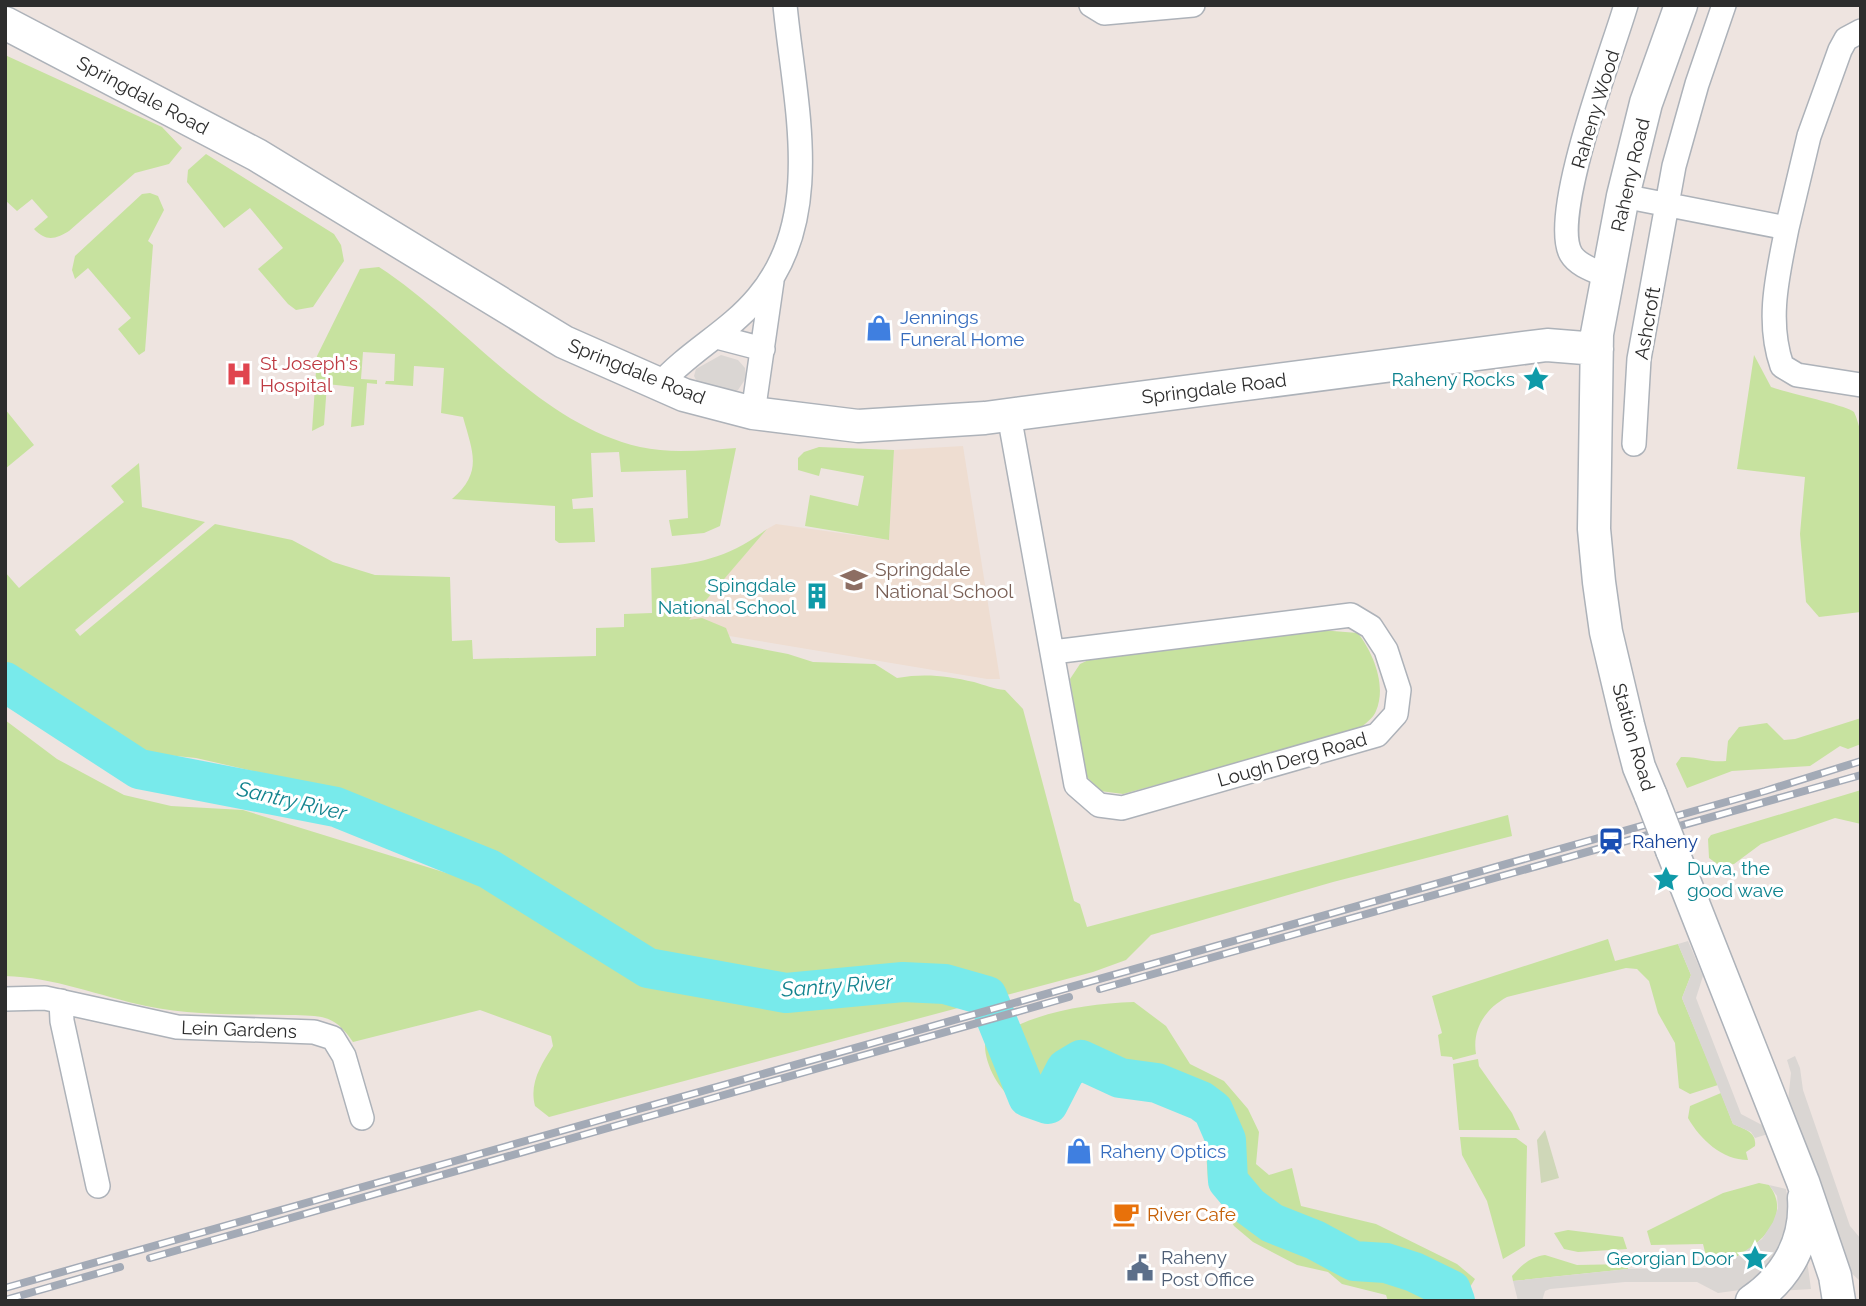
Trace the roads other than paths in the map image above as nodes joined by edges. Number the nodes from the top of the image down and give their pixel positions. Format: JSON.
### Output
{"nodes":[{"id":1,"x":785,"y":5,"type":"edge"},
{"id":2,"x":1091,"y":5,"type":"edge"},
{"id":3,"x":1193,"y":5,"type":"edge"},
{"id":4,"x":1626,"y":5,"type":"edge"},
{"id":5,"x":1681,"y":5,"type":"edge"},
{"id":6,"x":1724,"y":5,"type":"edge"},
{"id":7,"x":5,"y":23,"type":"edge"},
{"id":8,"x":1861,"y":31,"type":"edge"},
{"id":9,"x":1623,"y":196,"type":"junction"},
{"id":10,"x":1669,"y":204,"type":"junction"},
{"id":11,"x":1787,"y":228,"type":"junction"},
{"id":12,"x":1607,"y":276,"type":"junction"},
{"id":13,"x":773,"y":278,"type":"junction"},
{"id":14,"x":717,"y":337,"type":"junction"},
{"id":15,"x":763,"y":349,"type":"junction"},
{"id":16,"x":1597,"y":349,"type":"junction"},
{"id":17,"x":659,"y":385,"type":"junction"},
{"id":18,"x":1861,"y":385,"type":"edge"},
{"id":19,"x":753,"y":413,"type":"junction"},
{"id":20,"x":1009,"y":415,"type":"junction"},
{"id":21,"x":1634,"y":444,"type":"dead end"},
{"id":22,"x":1054,"y":652,"type":"junction"},
{"id":23,"x":5,"y":999,"type":"edge"},
{"id":24,"x":61,"y":1002,"type":"junction"},
{"id":25,"x":362,"y":1118,"type":"dead end"},
{"id":26,"x":1803,"y":1182,"type":"junction"},
{"id":27,"x":99,"y":1186,"type":"dead end"},
{"id":28,"x":1752,"y":1301,"type":"edge"},
{"id":29,"x":1839,"y":1301,"type":"edge"}],
"edges":[{"from":1,"to":13,"type":"street"},
{"from":2,"to":3,"type":"street"},
{"from":4,"to":12,"type":"street","name":"Raheny Wood"},
{"from":5,"to":9,"type":"street","name":"Raheny Road"},
{"from":6,"to":10,"type":"street","name":"Ashcroft"},
{"from":7,"to":17,"type":"street","name":"Springdale Road"},
{"from":8,"to":11,"type":"street"},
{"from":9,"to":10,"type":"street"},
{"from":9,"to":12,"type":"street","name":"Raheny Road"},
{"from":10,"to":11,"type":"street"},
{"from":10,"to":21,"type":"street","name":"Ashcroft"},
{"from":11,"to":18,"type":"street"},
{"from":12,"to":16,"type":"street","name":"Raheny Road"},
{"from":13,"to":14,"type":"street"},
{"from":13,"to":15,"type":"street"},
{"from":14,"to":15,"type":"street"},
{"from":14,"to":17,"type":"street"},
{"from":15,"to":19,"type":"street"},
{"from":16,"to":20,"type":"street","name":"Springdale Road"},
{"from":16,"to":26,"type":"street","name":"Station Road","bridge":true},
{"from":17,"to":19,"type":"street","name":"Springdale Road"},
{"from":19,"to":20,"type":"street","name":"Springdale Road"},
{"from":20,"to":22,"type":"street","name":"Lough Derg Road"},
{"from":22,"to":22,"type":"street","name":"Lough Derg Road"},
{"from":23,"to":24,"type":"street","name":"Lein Gardens"},
{"from":24,"to":25,"type":"street","name":"Lein Gardens"},
{"from":24,"to":27,"type":"street"},
{"from":26,"to":28,"type":"street","name":"Station Road"},
{"from":26,"to":29,"type":"street","name":"Station Road"}]}
